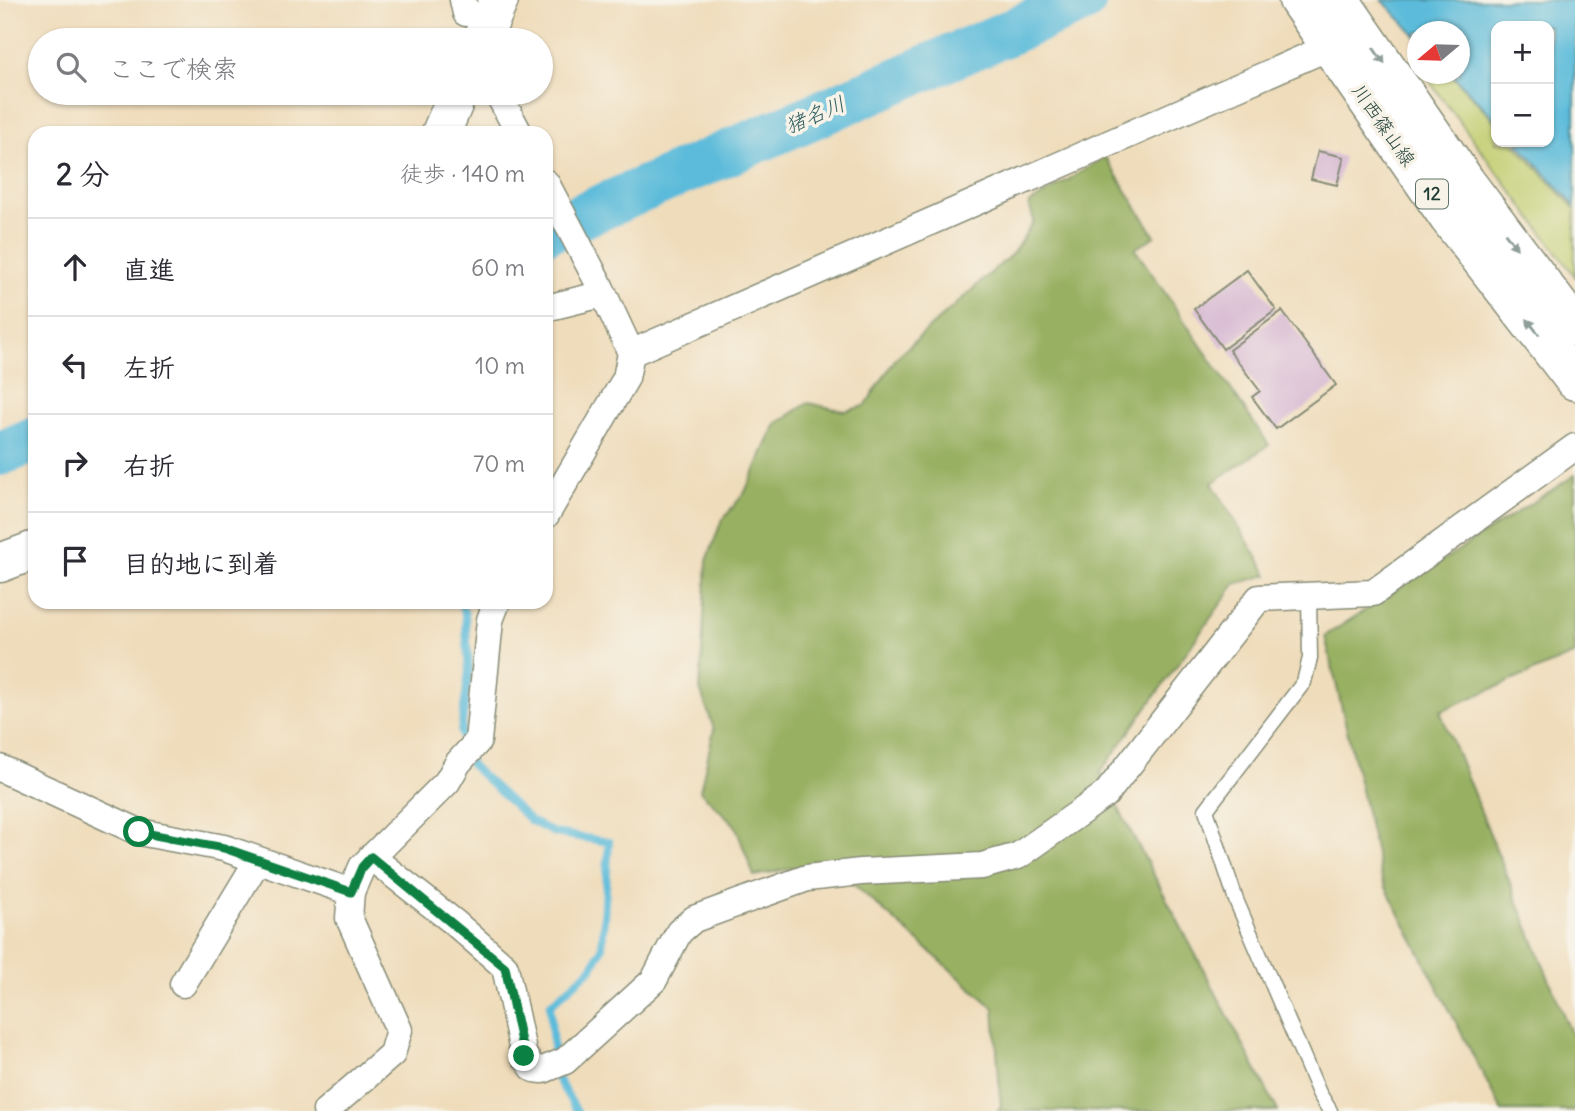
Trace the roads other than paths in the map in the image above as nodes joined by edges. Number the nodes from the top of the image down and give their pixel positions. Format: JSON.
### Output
{"nodes":[{"id":1,"x":1298,"y":0,"type":"edge"},
{"id":2,"x":1340,"y":0,"type":"edge"},
{"id":3,"x":1329,"y":47,"type":"junction"},
{"id":4,"x":453,"y":105,"type":"edge"},
{"id":5,"x":504,"y":105,"type":"edge"},
{"id":6,"x":443,"y":126,"type":"edge"},
{"id":7,"x":515,"y":126,"type":"edge"},
{"id":8,"x":553,"y":197,"type":"edge"},
{"id":9,"x":600,"y":288,"type":"junction"},
{"id":10,"x":553,"y":305,"type":"edge"},
{"id":11,"x":1575,"y":327,"type":"edge"},
{"id":12,"x":631,"y":353,"type":"junction"},
{"id":13,"x":1575,"y":381,"type":"edge"},
{"id":14,"x":1575,"y":447,"type":"edge"},
{"id":15,"x":553,"y":503,"type":"edge"},
{"id":16,"x":28,"y":553,"type":"edge"},
{"id":17,"x":0,"y":564,"type":"edge"},
{"id":18,"x":1309,"y":596,"type":"junction"},
{"id":19,"x":494,"y":609,"type":"edge"},
{"id":20,"x":0,"y":768,"type":"edge"},
{"id":21,"x":371,"y":857,"type":"junction"},
{"id":22,"x":258,"y":860,"type":"junction"},
{"id":23,"x":351,"y":892,"type":"junction"},
{"id":24,"x":183,"y":984,"type":"dead end"},
{"id":25,"x":326,"y":1111,"type":"edge"},
{"id":26,"x":1330,"y":1111,"type":"edge"}],
"edges":[{"from":1,"to":3,"type":"main road","name":"川西篠山線","number":"12"},
{"from":2,"to":11,"type":"main road","name":"川西篠山線","number":"12","one_way":true},
{"from":3,"to":12,"type":"street"},
{"from":13,"to":3,"type":"main road","name":"川西篠山線","number":"12","one_way":true},
{"from":4,"to":6,"type":"main road"},
{"from":5,"to":7,"type":"street"},
{"from":8,"to":9,"type":"street"},
{"from":9,"to":10,"type":"street"},
{"from":9,"to":12,"type":"street"},
{"from":12,"to":15,"type":"street"},
{"from":14,"to":18,"type":"street"},
{"from":16,"to":17,"type":"main road"},
{"from":18,"to":21,"type":"street"},
{"from":18,"to":26,"type":"lane"},
{"from":19,"to":21,"type":"street"},
{"from":20,"to":22,"type":"street"},
{"from":21,"to":23,"type":"street"},
{"from":22,"to":23,"type":"street"},
{"from":22,"to":24,"type":"street"},
{"from":23,"to":25,"type":"street"}]}
